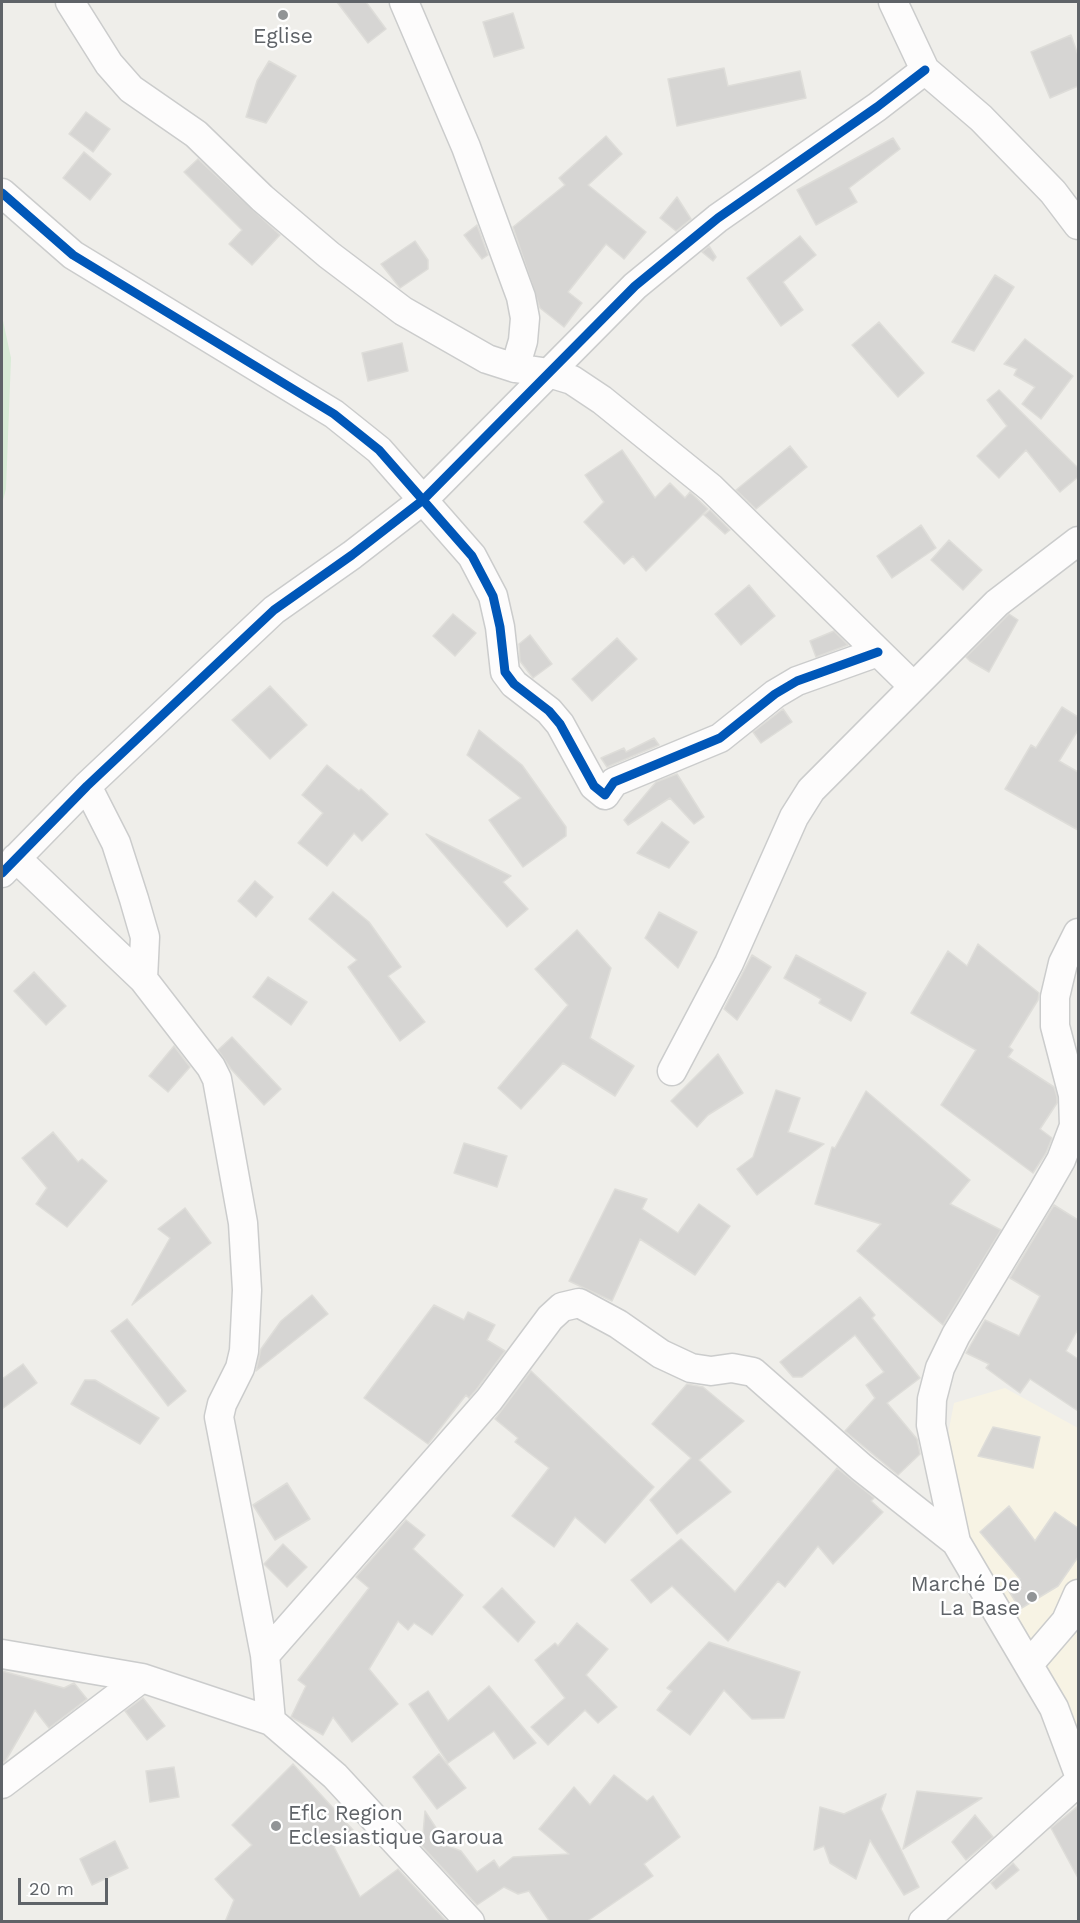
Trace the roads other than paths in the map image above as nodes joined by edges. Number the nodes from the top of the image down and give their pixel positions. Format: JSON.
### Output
{"nodes":[{"id":1,"x":70,"y":2,"type":"edge"},
{"id":2,"x":404,"y":2,"type":"edge"},
{"id":3,"x":893,"y":2,"type":"edge"},
{"id":4,"x":925,"y":70,"type":"junction"},
{"id":5,"x":2,"y":193,"type":"edge"},
{"id":6,"x":1078,"y":225,"type":"edge"},
{"id":7,"x":515,"y":368,"type":"junction"},
{"id":8,"x":549,"y":373,"type":"junction"},
{"id":9,"x":423,"y":500,"type":"junction"},
{"id":10,"x":1078,"y":541,"type":"edge"},
{"id":11,"x":878,"y":652,"type":"junction"},
{"id":12,"x":913,"y":687,"type":"junction"},
{"id":13,"x":87,"y":786,"type":"junction"},
{"id":14,"x":9,"y":866,"type":"edge"},
{"id":15,"x":1078,"y":933,"type":"edge"},
{"id":16,"x":143,"y":979,"type":"junction"},
{"id":17,"x":672,"y":1071,"type":"dead end"},
{"id":18,"x":956,"y":1542,"type":"junction"},
{"id":19,"x":1078,"y":1594,"type":"edge"},
{"id":20,"x":2,"y":1654,"type":"edge"},
{"id":21,"x":265,"y":1655,"type":"junction"},
{"id":22,"x":1030,"y":1663,"type":"junction"},
{"id":23,"x":142,"y":1678,"type":"junction"},
{"id":24,"x":271,"y":1721,"type":"junction"},
{"id":25,"x":1078,"y":1772,"type":"edge"},
{"id":26,"x":1078,"y":1782,"type":"edge"},
{"id":27,"x":2,"y":1784,"type":"edge"},
{"id":28,"x":470,"y":1922,"type":"edge"},
{"id":29,"x":923,"y":1922,"type":"edge"}],
"edges":[{"from":1,"to":7,"type":"street"},
{"from":2,"to":7,"type":"street"},
{"from":3,"to":4,"type":"street"},
{"from":4,"to":6,"type":"street"},
{"from":4,"to":8,"type":"street"},
{"from":5,"to":9,"type":"street"},
{"from":7,"to":8,"type":"street"},
{"from":8,"to":9,"type":"street"},
{"from":8,"to":11,"type":"street"},
{"from":9,"to":11,"type":"street"},
{"from":9,"to":13,"type":"street"},
{"from":10,"to":12,"type":"street"},
{"from":11,"to":12,"type":"street"},
{"from":12,"to":17,"type":"street"},
{"from":13,"to":14,"type":"street"},
{"from":13,"to":16,"type":"street"},
{"from":14,"to":16,"type":"street"},
{"from":15,"to":18,"type":"street"},
{"from":16,"to":21,"type":"street"},
{"from":18,"to":21,"type":"street"},
{"from":18,"to":22,"type":"street"},
{"from":19,"to":22,"type":"street"},
{"from":20,"to":23,"type":"street"},
{"from":21,"to":24,"type":"street"},
{"from":22,"to":25,"type":"street"},
{"from":23,"to":24,"type":"street"},
{"from":23,"to":27,"type":"street"},
{"from":24,"to":28,"type":"street"},
{"from":26,"to":29,"type":"street"}]}
